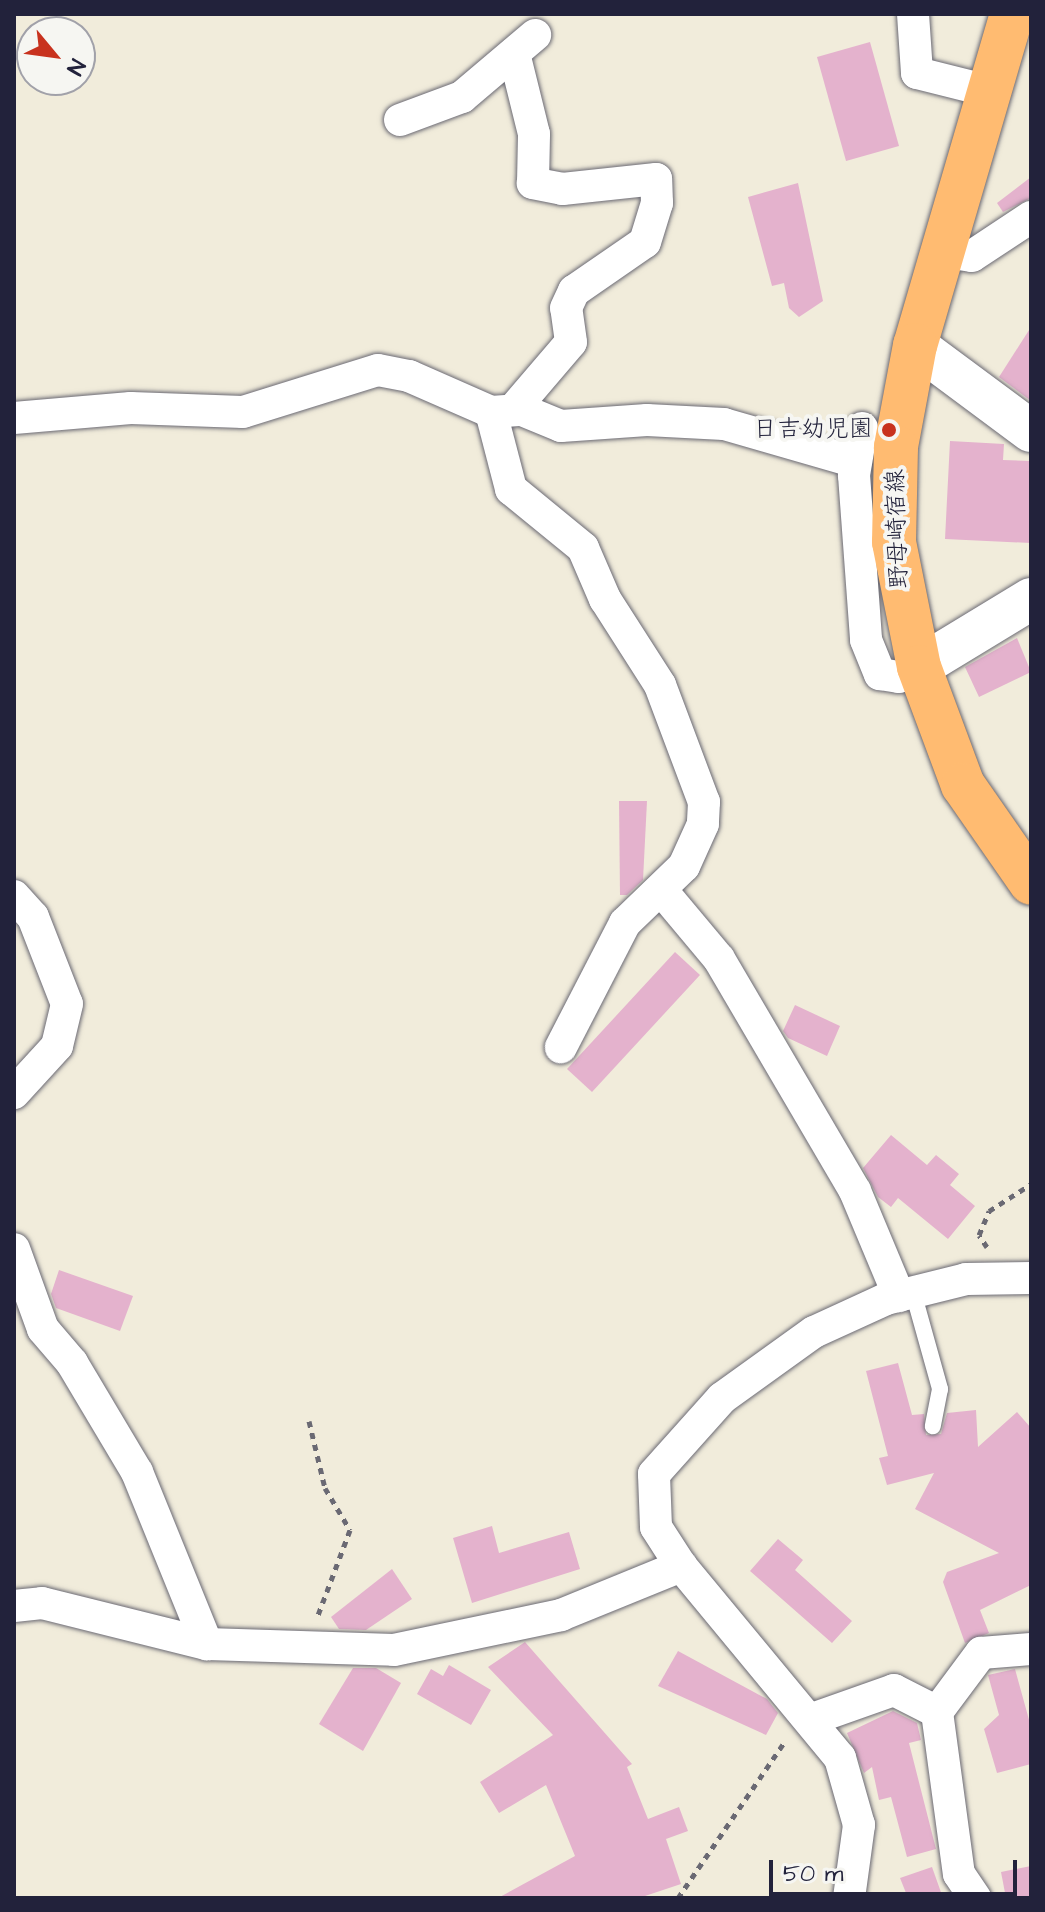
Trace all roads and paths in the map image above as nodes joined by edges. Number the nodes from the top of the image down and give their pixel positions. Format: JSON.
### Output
{"nodes":[{"id":1,"x":913,"y":14,"type":"edge"},
{"id":2,"x":1012,"y":14,"type":"edge"},
{"id":3,"x":989,"y":91,"type":"junction"},
{"id":4,"x":400,"y":120,"type":"dead end"},
{"id":5,"x":1031,"y":217,"type":"edge"},
{"id":6,"x":940,"y":251,"type":"junction"},
{"id":7,"x":915,"y":345,"type":"junction"},
{"id":8,"x":502,"y":411,"type":"junction"},
{"id":9,"x":14,"y":418,"type":"edge"},
{"id":10,"x":862,"y":428,"type":"dead end"},
{"id":11,"x":1031,"y":431,"type":"edge"},
{"id":12,"x":856,"y":462,"type":"junction"},
{"id":13,"x":1031,"y":599,"type":"edge"},
{"id":14,"x":919,"y":667,"type":"junction"},
{"id":15,"x":1031,"y":883,"type":"edge"},
{"id":16,"x":663,"y":892,"type":"junction"},
{"id":17,"x":14,"y":896,"type":"edge"},
{"id":18,"x":561,"y":1047,"type":"dead end"},
{"id":19,"x":14,"y":1093,"type":"edge"},
{"id":20,"x":1031,"y":1184,"type":"edge"},
{"id":21,"x":14,"y":1249,"type":"edge"},
{"id":22,"x":1027,"y":1277,"type":"edge"},
{"id":23,"x":906,"y":1294,"type":"junction"},
{"id":24,"x":309,"y":1421,"type":"dead end"},
{"id":25,"x":933,"y":1426,"type":"dead end"},
{"id":26,"x":681,"y":1566,"type":"junction"},
{"id":27,"x":14,"y":1606,"type":"edge"},
{"id":28,"x":207,"y":1644,"type":"junction"},
{"id":29,"x":306,"y":1649,"type":"junction"},
{"id":30,"x":1031,"y":1649,"type":"edge"},
{"id":31,"x":937,"y":1712,"type":"junction"},
{"id":32,"x":812,"y":1719,"type":"junction"},
{"id":33,"x":831,"y":1746,"type":"junction"},
{"id":34,"x":678,"y":1898,"type":"edge"},
{"id":35,"x":849,"y":1898,"type":"edge"},
{"id":36,"x":975,"y":1898,"type":"edge"}],
"edges":[{"from":1,"to":3,"type":"street"},
{"from":2,"to":3,"type":"main road","name":"野母崎宿線"},
{"from":3,"to":6,"type":"main road","name":"野母崎宿線"},
{"from":4,"to":8,"type":"street"},
{"from":5,"to":6,"type":"street"},
{"from":6,"to":7,"type":"main road","name":"野母崎宿線"},
{"from":7,"to":11,"type":"street"},
{"from":7,"to":14,"type":"main road","name":"野母崎宿線"},
{"from":8,"to":9,"type":"street"},
{"from":8,"to":12,"type":"street"},
{"from":8,"to":16,"type":"street"},
{"from":10,"to":12,"type":"street"},
{"from":12,"to":14,"type":"street"},
{"from":13,"to":14,"type":"street"},
{"from":14,"to":15,"type":"main road","name":"野母崎宿線"},
{"from":16,"to":18,"type":"street"},
{"from":16,"to":23,"type":"street"},
{"from":17,"to":19,"type":"street"},
{"from":20,"to":22,"type":"path"},
{"from":21,"to":28,"type":"street"},
{"from":22,"to":23,"type":"street"},
{"from":23,"to":25,"type":"lane"},
{"from":23,"to":26,"type":"street"},
{"from":24,"to":29,"type":"path"},
{"from":26,"to":29,"type":"street"},
{"from":26,"to":32,"type":"street"},
{"from":27,"to":28,"type":"street"},
{"from":28,"to":29,"type":"street"},
{"from":30,"to":31,"type":"street"},
{"from":31,"to":32,"type":"street"},
{"from":31,"to":36,"type":"street"},
{"from":32,"to":33,"type":"street"},
{"from":33,"to":34,"type":"path"},
{"from":33,"to":35,"type":"street"}]}
